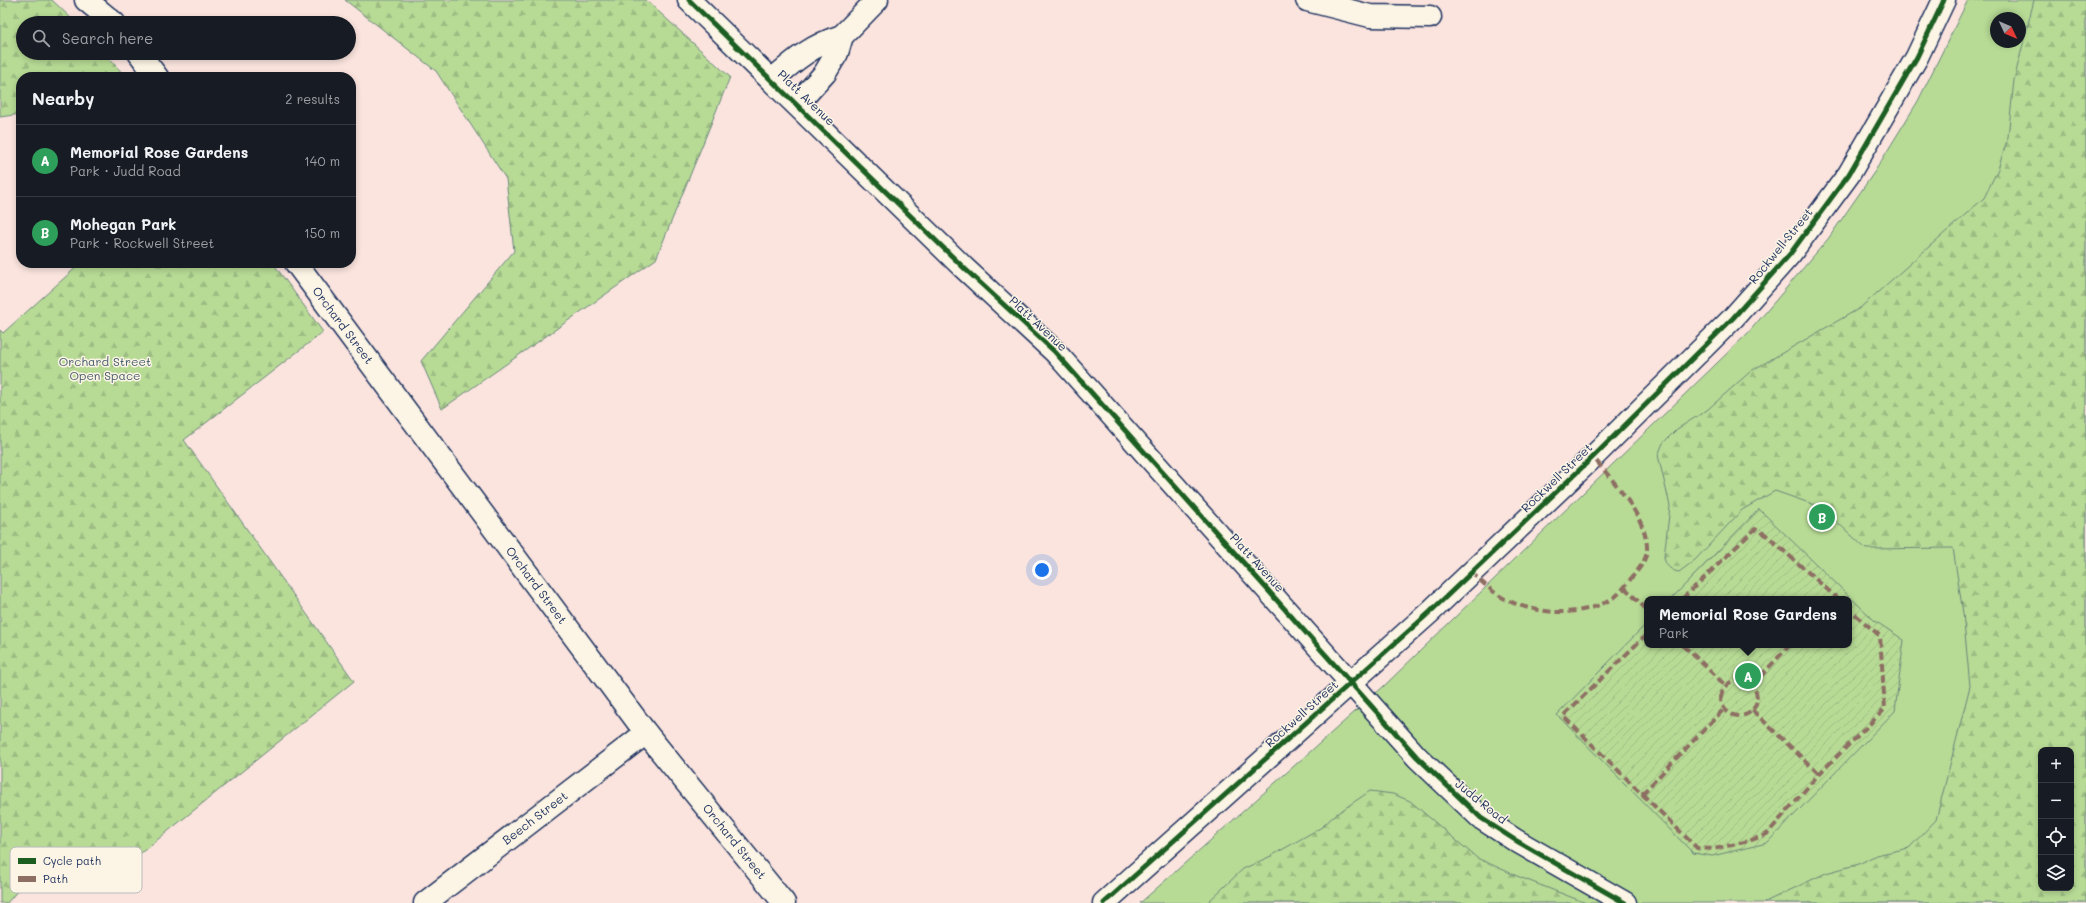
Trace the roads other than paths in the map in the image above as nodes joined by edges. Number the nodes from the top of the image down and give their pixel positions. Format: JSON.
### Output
{"nodes":[{"id":1,"x":86,"y":0,"type":"edge"},
{"id":2,"x":689,"y":0,"type":"edge"},
{"id":3,"x":877,"y":0,"type":"edge"},
{"id":4,"x":1308,"y":0,"type":"edge"},
{"id":5,"x":1944,"y":0,"type":"edge"},
{"id":6,"x":105,"y":16,"type":"edge"},
{"id":7,"x":1430,"y":18,"type":"dead end"},
{"id":8,"x":842,"y":36,"type":"junction"},
{"id":9,"x":144,"y":60,"type":"edge"},
{"id":10,"x":153,"y":72,"type":"edge"},
{"id":11,"x":772,"y":80,"type":"junction"},
{"id":12,"x":797,"y":104,"type":"junction"},
{"id":13,"x":300,"y":268,"type":"edge"},
{"id":14,"x":1351,"y":683,"type":"junction"},
{"id":15,"x":646,"y":733,"type":"junction"},
{"id":16,"x":425,"y":903,"type":"edge"},
{"id":17,"x":784,"y":903,"type":"edge"},
{"id":18,"x":1104,"y":903,"type":"edge"},
{"id":19,"x":1625,"y":903,"type":"edge"}],
"edges":[{"from":1,"to":6,"type":"street"},
{"from":2,"to":11,"type":"street","name":"Platt Avenue"},
{"from":3,"to":8,"type":"street"},
{"from":4,"to":7,"type":"street"},
{"from":5,"to":14,"type":"street","name":"Rockwell Street"},
{"from":8,"to":11,"type":"street"},
{"from":8,"to":12,"type":"street"},
{"from":9,"to":10,"type":"street"},
{"from":11,"to":12,"type":"street","name":"Platt Avenue"},
{"from":12,"to":14,"type":"street","name":"Platt Avenue"},
{"from":13,"to":15,"type":"street","name":"Orchard Street"},
{"from":14,"to":18,"type":"street","name":"Rockwell Street"},
{"from":14,"to":19,"type":"street","name":"Judd Road"},
{"from":15,"to":16,"type":"street","name":"Beech Street"},
{"from":15,"to":17,"type":"street","name":"Orchard Street"}]}
